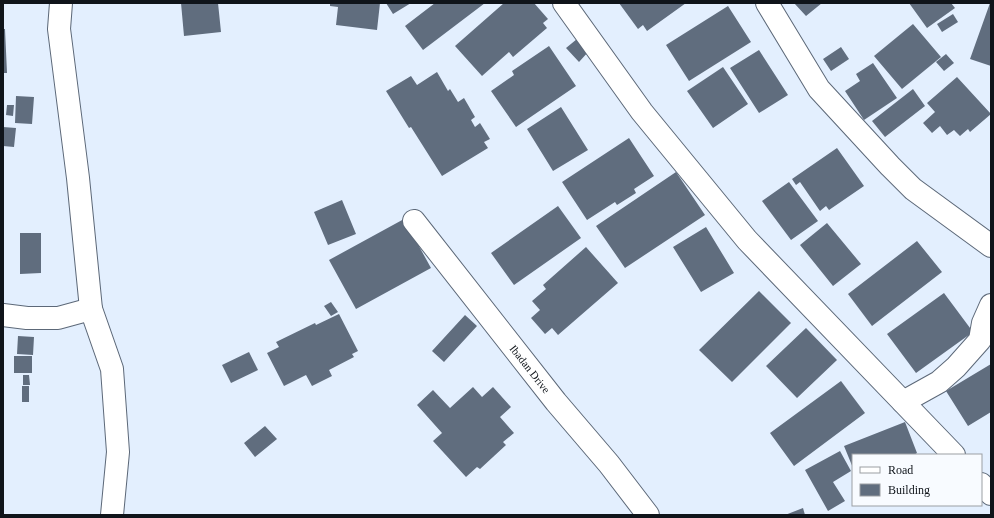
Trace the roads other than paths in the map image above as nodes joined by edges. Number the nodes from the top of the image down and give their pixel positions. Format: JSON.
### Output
{"nodes":[{"id":1,"x":61,"y":3,"type":"edge"},
{"id":2,"x":564,"y":3,"type":"edge"},
{"id":3,"x":767,"y":3,"type":"edge"},
{"id":4,"x":414,"y":221,"type":"dead end"},
{"id":5,"x":991,"y":246,"type":"edge"},
{"id":6,"x":991,"y":305,"type":"edge"},
{"id":7,"x":91,"y":309,"type":"junction"},
{"id":8,"x":3,"y":315,"type":"edge"},
{"id":9,"x":903,"y":402,"type":"junction"},
{"id":10,"x":953,"y":454,"type":"edge"},
{"id":11,"x":982,"y":485,"type":"edge"},
{"id":12,"x":991,"y":494,"type":"edge"},
{"id":13,"x":112,"y":515,"type":"edge"},
{"id":14,"x":648,"y":515,"type":"edge"}],
"edges":[{"from":1,"to":7,"type":"street"},
{"from":2,"to":9,"type":"street"},
{"from":3,"to":5,"type":"street"},
{"from":4,"to":14,"type":"street","name":"Ibadan Drive"},
{"from":6,"to":9,"type":"street"},
{"from":7,"to":8,"type":"street"},
{"from":7,"to":13,"type":"street"},
{"from":9,"to":10,"type":"street"},
{"from":11,"to":12,"type":"street"}]}
